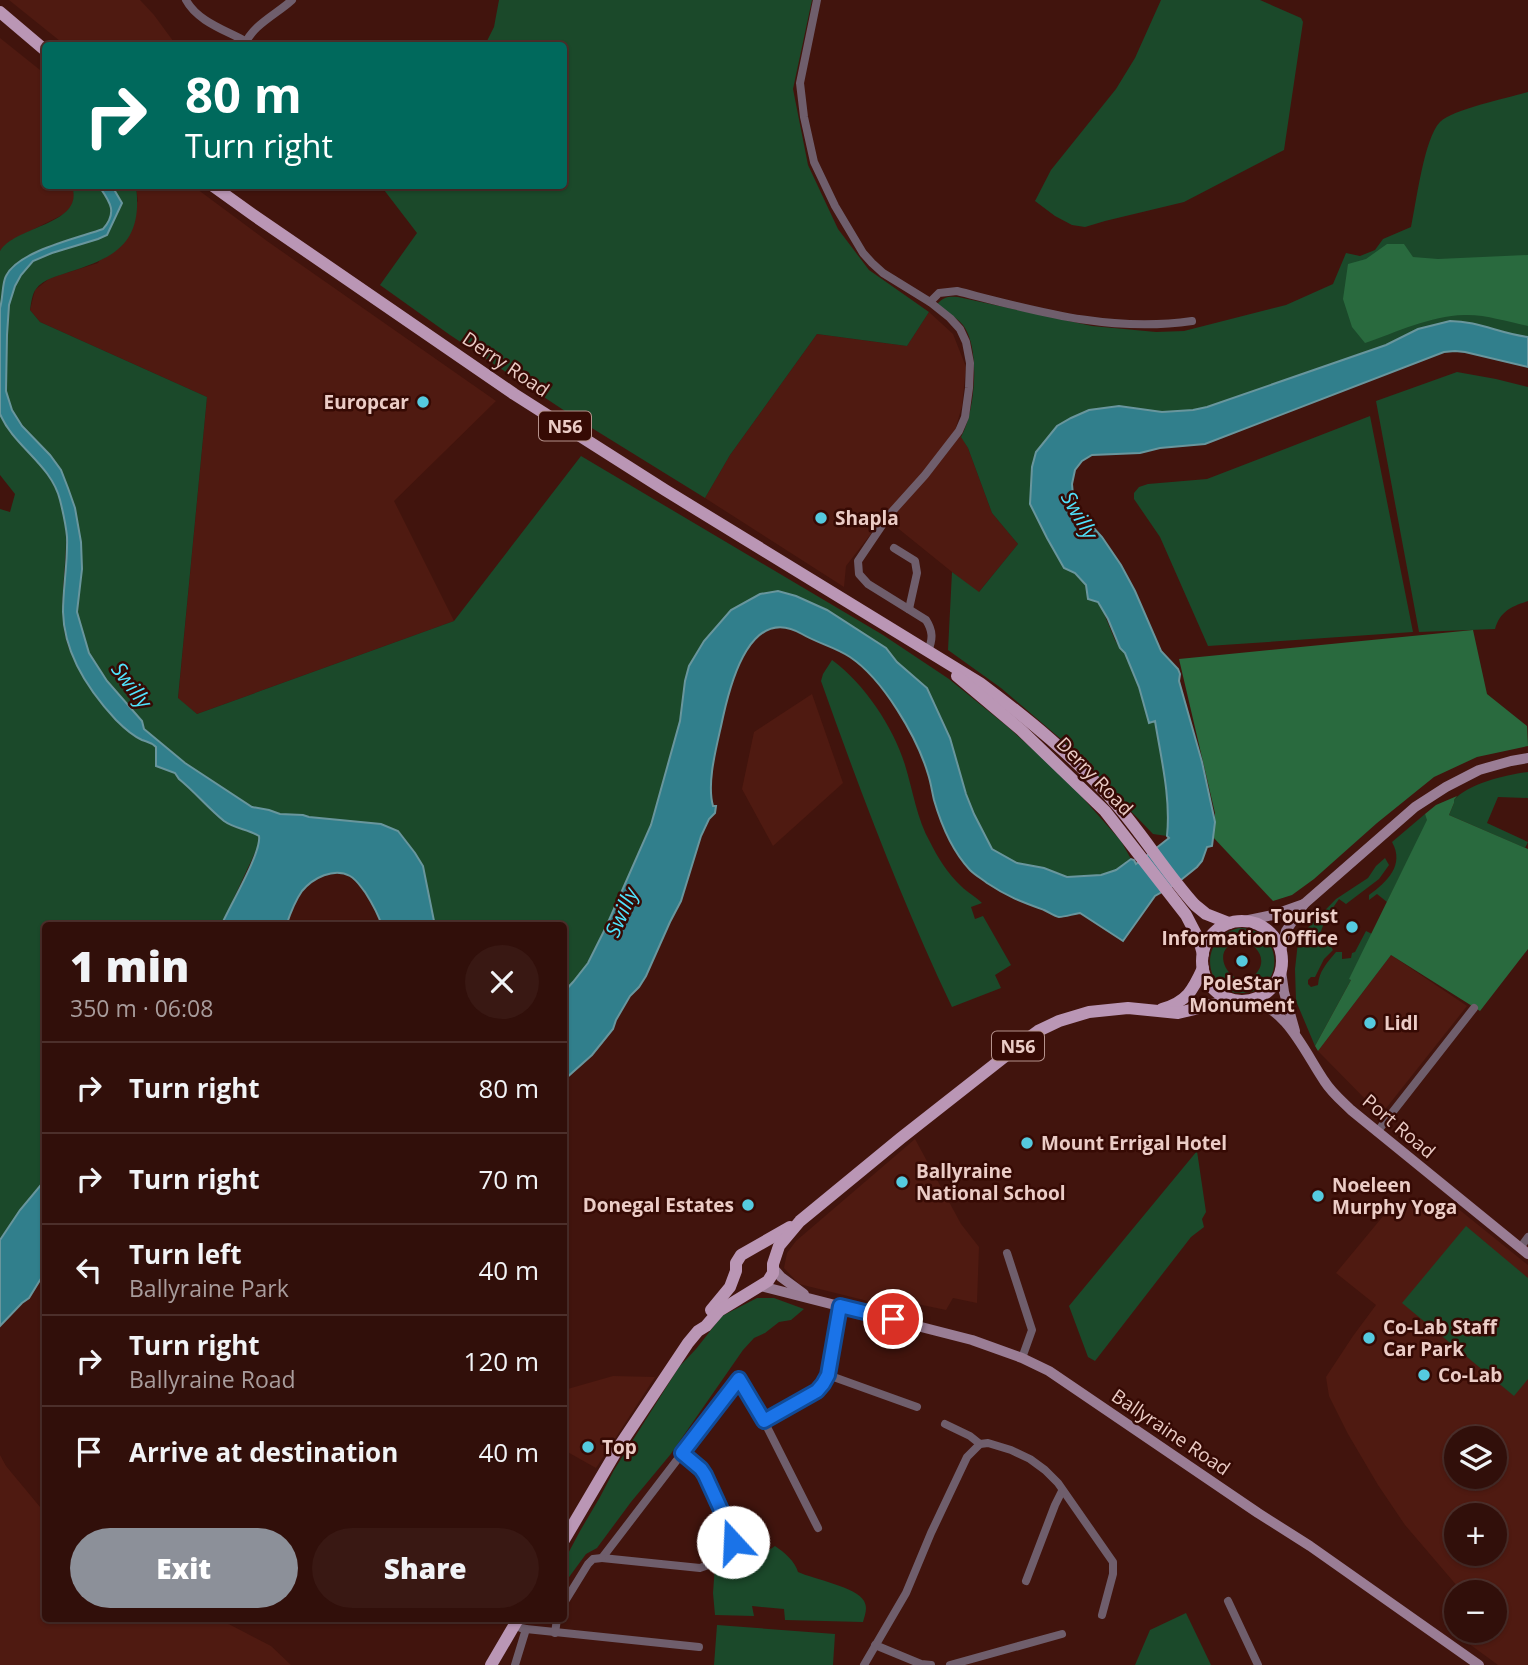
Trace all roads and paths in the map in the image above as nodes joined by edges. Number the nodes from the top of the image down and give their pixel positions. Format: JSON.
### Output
{"nodes":[{"id":1,"x":186,"y":0,"type":"edge"},
{"id":2,"x":279,"y":0,"type":"edge"},
{"id":3,"x":292,"y":0,"type":"edge"},
{"id":4,"x":817,"y":0,"type":"edge"},
{"id":5,"x":0,"y":12,"type":"edge"},
{"id":6,"x":279,"y":12,"type":"junction"},
{"id":7,"x":242,"y":42,"type":"edge"},
{"id":8,"x":245,"y":42,"type":"edge"},
{"id":9,"x":42,"y":48,"type":"edge"},
{"id":10,"x":217,"y":189,"type":"edge"},
{"id":11,"x":930,"y":302,"type":"junction"},
{"id":12,"x":1192,"y":321,"type":"dead end"},
{"id":13,"x":894,"y":548,"type":"dead end"},
{"id":14,"x":909,"y":609,"type":"junction"},
{"id":15,"x":928,"y":651,"type":"junction"},
{"id":16,"x":1528,"y":758,"type":"edge"},
{"id":17,"x":1176,"y":891,"type":"junction"},
{"id":18,"x":1304,"y":904,"type":"junction"},
{"id":19,"x":1244,"y":921,"type":"junction"},
{"id":20,"x":1229,"y":923,"type":"junction"},
{"id":21,"x":1281,"y":951,"type":"junction"},
{"id":22,"x":1203,"y":954,"type":"junction"},
{"id":23,"x":1203,"y":968,"type":"junction"},
{"id":24,"x":1281,"y":971,"type":"junction"},
{"id":25,"x":1232,"y":1000,"type":"junction"},
{"id":26,"x":1249,"y":1001,"type":"junction"},
{"id":27,"x":1474,"y":1008,"type":"dead end"},
{"id":28,"x":1159,"y":1010,"type":"junction"},
{"id":29,"x":1297,"y":1037,"type":"junction"},
{"id":30,"x":1377,"y":1132,"type":"junction"},
{"id":31,"x":800,"y":1221,"type":"junction"},
{"id":32,"x":1528,"y":1237,"type":"edge"},
{"id":33,"x":749,"y":1250,"type":"junction"},
{"id":34,"x":1524,"y":1251,"type":"edge"},
{"id":35,"x":1007,"y":1253,"type":"dead end"},
{"id":36,"x":773,"y":1266,"type":"junction"},
{"id":37,"x":736,"y":1271,"type":"junction"},
{"id":38,"x":759,"y":1286,"type":"junction"},
{"id":39,"x":809,"y":1298,"type":"junction"},
{"id":40,"x":840,"y":1306,"type":"junction"},
{"id":41,"x":698,"y":1331,"type":"junction"},
{"id":42,"x":1022,"y":1358,"type":"junction"},
{"id":43,"x":828,"y":1375,"type":"junction"},
{"id":44,"x":917,"y":1407,"type":"dead end"},
{"id":45,"x":764,"y":1421,"type":"junction"},
{"id":46,"x":944,"y":1424,"type":"dead end"},
{"id":47,"x":980,"y":1444,"type":"junction"},
{"id":48,"x":682,"y":1453,"type":"junction"},
{"id":49,"x":1062,"y":1492,"type":"junction"},
{"id":50,"x":818,"y":1528,"type":"dead end"},
{"id":51,"x":567,"y":1535,"type":"edge"},
{"id":52,"x":602,"y":1558,"type":"junction"},
{"id":53,"x":1026,"y":1581,"type":"dead end"},
{"id":54,"x":567,"y":1599,"type":"edge"},
{"id":55,"x":1228,"y":1601,"type":"dead end"},
{"id":56,"x":1102,"y":1615,"type":"dead end"},
{"id":57,"x":557,"y":1622,"type":"edge"},
{"id":58,"x":519,"y":1625,"type":"edge"},
{"id":59,"x":555,"y":1633,"type":"junction"},
{"id":60,"x":1062,"y":1634,"type":"dead end"},
{"id":61,"x":875,"y":1645,"type":"junction"},
{"id":62,"x":699,"y":1647,"type":"dead end"},
{"id":63,"x":1465,"y":1661,"type":"edge"},
{"id":64,"x":491,"y":1665,"type":"edge"},
{"id":65,"x":516,"y":1665,"type":"edge"},
{"id":66,"x":864,"y":1665,"type":"edge"},
{"id":67,"x":932,"y":1665,"type":"edge"},
{"id":68,"x":950,"y":1665,"type":"edge"},
{"id":69,"x":1258,"y":1665,"type":"edge"},
{"id":70,"x":1479,"y":1665,"type":"edge"}],
"edges":[{"from":1,"to":7,"type":"street"},
{"from":2,"to":6,"type":"street"},
{"from":3,"to":6,"type":"street"},
{"from":4,"to":11,"type":"street"},
{"from":5,"to":9,"type":"main road"},
{"from":6,"to":8,"type":"street"},
{"from":10,"to":15,"type":"main road","name":"Derry Road","number":"N56"},
{"from":11,"to":12,"type":"street"},
{"from":11,"to":14,"type":"street"},
{"from":13,"to":14,"type":"street"},
{"from":14,"to":15,"type":"street"},
{"from":15,"to":17,"type":"main road","name":"Derry Road","number":"N56"},
{"from":16,"to":18,"type":"main road"},
{"from":17,"to":20,"type":"main road","name":"Derry Road","number":"N56"},
{"from":17,"to":22,"type":"main road","name":"Derry Road","number":"N56"},
{"from":18,"to":19,"type":"main road"},
{"from":18,"to":21,"type":"main road"},
{"from":19,"to":20,"type":"main road"},
{"from":19,"to":21,"type":"main road"},
{"from":20,"to":22,"type":"main road"},
{"from":21,"to":24,"type":"main road"},
{"from":22,"to":23,"type":"main road","number":"N56"},
{"from":23,"to":25,"type":"main road"},
{"from":23,"to":28,"type":"main road"},
{"from":24,"to":26,"type":"main road"},
{"from":24,"to":29,"type":"main road"},
{"from":25,"to":26,"type":"main road","number":"N56"},
{"from":25,"to":28,"type":"main road","number":"N56"},
{"from":26,"to":29,"type":"main road"},
{"from":27,"to":30,"type":"street"},
{"from":28,"to":31,"type":"main road","number":"N56"},
{"from":29,"to":30,"type":"main road","name":"Port Road"},
{"from":30,"to":34,"type":"main road","name":"Port Road"},
{"from":31,"to":33,"type":"main road","number":"N56"},
{"from":31,"to":36,"type":"main road","number":"N56"},
{"from":32,"to":34,"type":"street"},
{"from":33,"to":36,"type":"main road"},
{"from":33,"to":37,"type":"main road","number":"N56"},
{"from":35,"to":42,"type":"street"},
{"from":36,"to":38,"type":"main road","number":"N56"},
{"from":36,"to":39,"type":"main road"},
{"from":37,"to":38,"type":"main road"},
{"from":37,"to":41,"type":"main road","number":"N56"},
{"from":38,"to":39,"type":"main road","name":"Ballyraine Road"},
{"from":38,"to":41,"type":"main road","number":"N56"},
{"from":39,"to":40,"type":"main road","name":"Ballyraine Road"},
{"from":40,"to":42,"type":"main road","name":"Ballyraine Road"},
{"from":40,"to":43,"type":"street"},
{"from":41,"to":51,"type":"main road","number":"N56"},
{"from":42,"to":63,"type":"main road","name":"Ballyraine Road"},
{"from":43,"to":44,"type":"street"},
{"from":43,"to":45,"type":"street"},
{"from":45,"to":48,"type":"street"},
{"from":45,"to":50,"type":"street"},
{"from":46,"to":47,"type":"street"},
{"from":47,"to":49,"type":"street"},
{"from":47,"to":61,"type":"street"},
{"from":48,"to":52,"type":"street"},
{"from":48,"to":52,"type":"street"},
{"from":49,"to":53,"type":"street"},
{"from":49,"to":56,"type":"street"},
{"from":52,"to":54,"type":"street"},
{"from":55,"to":69,"type":"street"},
{"from":57,"to":59,"type":"street"},
{"from":58,"to":59,"type":"street"},
{"from":58,"to":64,"type":"main road"},
{"from":58,"to":65,"type":"street"},
{"from":59,"to":62,"type":"street"},
{"from":60,"to":68,"type":"street"},
{"from":61,"to":66,"type":"street"},
{"from":61,"to":67,"type":"street"},
{"from":63,"to":70,"type":"main road","name":"Ballyraine Road"}]}
